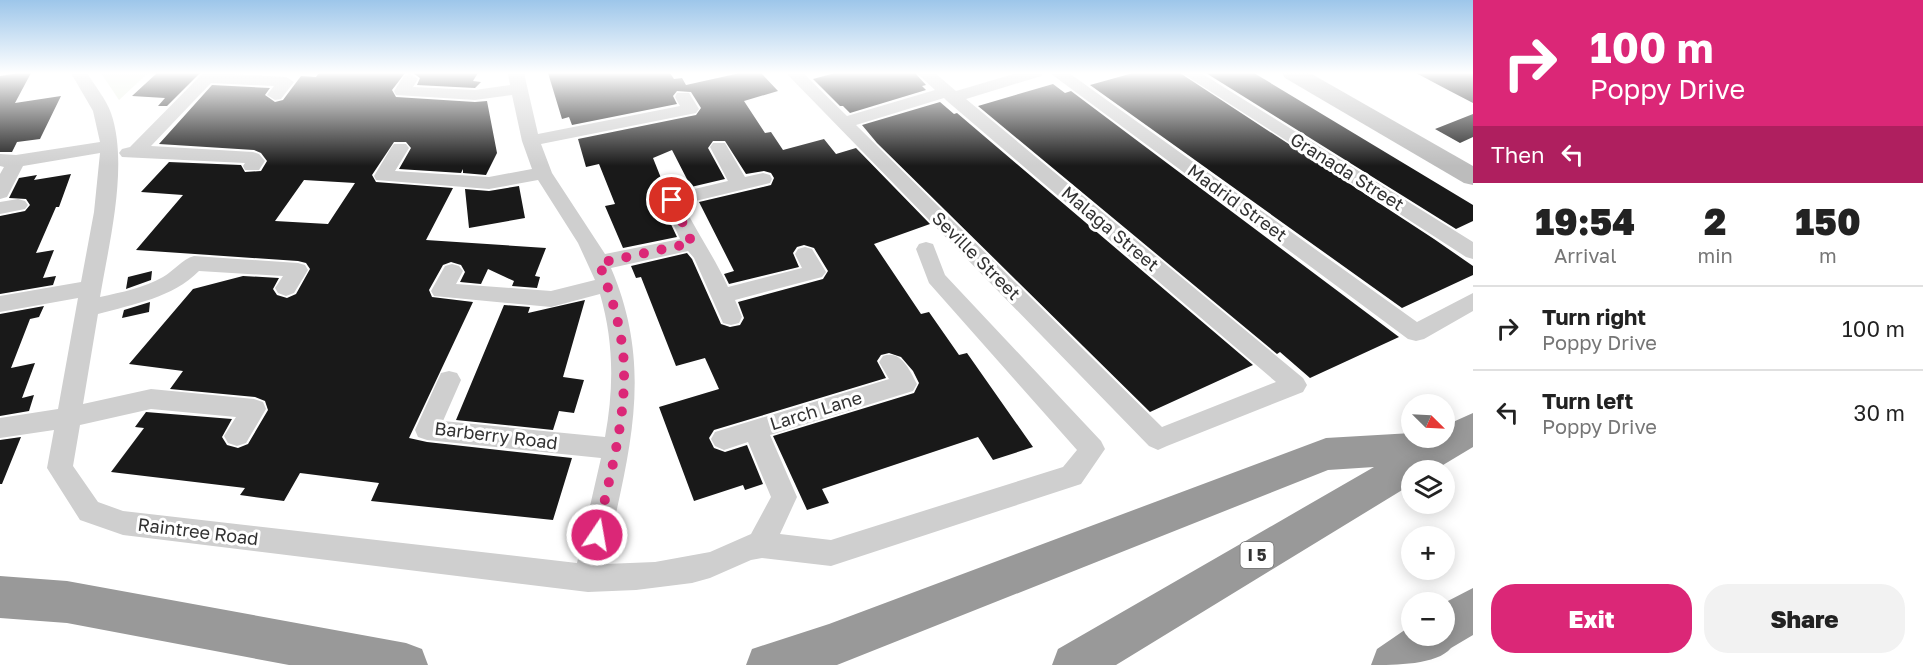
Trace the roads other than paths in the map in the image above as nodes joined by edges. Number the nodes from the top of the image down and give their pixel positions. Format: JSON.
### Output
{"nodes":[{"id":1,"x":98,"y":104,"type":"edge"},
{"id":2,"x":182,"y":104,"type":"edge"},
{"id":3,"x":523,"y":104,"type":"edge"},
{"id":4,"x":687,"y":104,"type":"edge"},
{"id":5,"x":824,"y":104,"type":"edge"},
{"id":6,"x":913,"y":104,"type":"edge"},
{"id":7,"x":962,"y":104,"type":"edge"},
{"id":8,"x":1101,"y":104,"type":"edge"},
{"id":9,"x":1239,"y":104,"type":"edge"},
{"id":10,"x":1347,"y":104,"type":"edge"},
{"id":11,"x":843,"y":123,"type":"junction"},
{"id":12,"x":531,"y":141,"type":"junction"},
{"id":13,"x":719,"y":147,"type":"dead end"},
{"id":14,"x":400,"y":148,"type":"dead end"},
{"id":15,"x":110,"y":151,"type":"junction"},
{"id":16,"x":136,"y":151,"type":"junction"},
{"id":17,"x":8,"y":160,"type":"edge"},
{"id":18,"x":252,"y":166,"type":"dead end"},
{"id":19,"x":543,"y":173,"type":"junction"},
{"id":20,"x":1473,"y":177,"type":"edge"},
{"id":21,"x":763,"y":179,"type":"dead end"},
{"id":22,"x":740,"y":184,"type":"junction"},
{"id":23,"x":0,"y":193,"type":"edge"},
{"id":24,"x":692,"y":243,"type":"junction"},
{"id":25,"x":208,"y":245,"type":"dead end"},
{"id":26,"x":926,"y":249,"type":"dead end"},
{"id":27,"x":1473,"y":252,"type":"edge"},
{"id":28,"x":804,"y":254,"type":"dead end"},
{"id":29,"x":194,"y":263,"type":"junction"},
{"id":30,"x":452,"y":271,"type":"dead end"},
{"id":31,"x":603,"y":274,"type":"junction"},
{"id":32,"x":286,"y":288,"type":"dead end"},
{"id":33,"x":722,"y":296,"type":"junction"},
{"id":34,"x":89,"y":298,"type":"junction"},
{"id":35,"x":1473,"y":301,"type":"edge"},
{"id":36,"x":0,"y":304,"type":"edge"},
{"id":37,"x":731,"y":317,"type":"dead end"},
{"id":38,"x":891,"y":362,"type":"dead end"},
{"id":39,"x":449,"y":380,"type":"dead end"},
{"id":40,"x":68,"y":417,"type":"junction"},
{"id":41,"x":0,"y":428,"type":"edge"},
{"id":42,"x":755,"y":429,"type":"junction"},
{"id":43,"x":237,"y":436,"type":"dead end"},
{"id":44,"x":1457,"y":437,"type":"edge"},
{"id":45,"x":724,"y":439,"type":"dead end"},
{"id":46,"x":1158,"y":439,"type":"joint"},
{"id":47,"x":615,"y":449,"type":"junction"},
{"id":48,"x":760,"y":545,"type":"junction"},
{"id":49,"x":588,"y":578,"type":"junction"},
{"id":50,"x":0,"y":597,"type":"edge"},
{"id":51,"x":1473,"y":609,"type":"edge"},
{"id":52,"x":1455,"y":621,"type":"edge"},
{"id":53,"x":1420,"y":646,"type":"edge"},
{"id":54,"x":406,"y":665,"type":"edge"},
{"id":55,"x":768,"y":665,"type":"edge"},
{"id":56,"x":1074,"y":665,"type":"edge"},
{"id":57,"x":1393,"y":665,"type":"edge"}],
"edges":[{"from":1,"to":15,"type":"street","name":"Raintree Road"},
{"from":2,"to":16,"type":"street"},
{"from":3,"to":12,"type":"street"},
{"from":4,"to":12,"type":"street"},
{"from":5,"to":11,"type":"street","name":"Seville Street"},
{"from":6,"to":11,"type":"street"},
{"from":7,"to":46,"type":"street","name":"Malaga Street"},
{"from":8,"to":35,"type":"street","name":"Madrid Street"},
{"from":9,"to":27,"type":"street","name":"Granada Street"},
{"from":10,"to":20,"type":"street"},
{"from":11,"to":46,"type":"street","name":"Seville Street"},
{"from":12,"to":19,"type":"street"},
{"from":13,"to":22,"type":"street"},
{"from":14,"to":19,"type":"street"},
{"from":15,"to":16,"type":"street"},
{"from":15,"to":17,"type":"street"},
{"from":15,"to":34,"type":"street","name":"Raintree Road"},
{"from":16,"to":18,"type":"street"},
{"from":17,"to":23,"type":"street"},
{"from":19,"to":31,"type":"street"},
{"from":21,"to":22,"type":"street"},
{"from":22,"to":24,"type":"street"},
{"from":24,"to":31,"type":"street"},
{"from":24,"to":33,"type":"street"},
{"from":25,"to":29,"type":"street"},
{"from":26,"to":48,"type":"street"},
{"from":28,"to":33,"type":"street"},
{"from":29,"to":32,"type":"street"},
{"from":29,"to":34,"type":"street"},
{"from":30,"to":31,"type":"street"},
{"from":31,"to":47,"type":"street"},
{"from":33,"to":37,"type":"street"},
{"from":34,"to":36,"type":"street"},
{"from":34,"to":40,"type":"street","name":"Raintree Road"},
{"from":38,"to":42,"type":"street","name":"Larch Lane"},
{"from":39,"to":47,"type":"street","name":"Barberry Road"},
{"from":40,"to":41,"type":"street"},
{"from":40,"to":43,"type":"street"},
{"from":40,"to":49,"type":"street","name":"Raintree Road"},
{"from":42,"to":45,"type":"street"},
{"from":42,"to":48,"type":"street","name":"Larch Lane"},
{"from":44,"to":55,"type":"highway"},
{"from":44,"to":56,"type":"highway","number":"I 5"},
{"from":47,"to":49,"type":"street"},
{"from":48,"to":49,"type":"street","name":"Raintree Road"},
{"from":50,"to":54,"type":"highway"},
{"from":51,"to":52,"type":"highway"},
{"from":53,"to":57,"type":"highway"}]}
